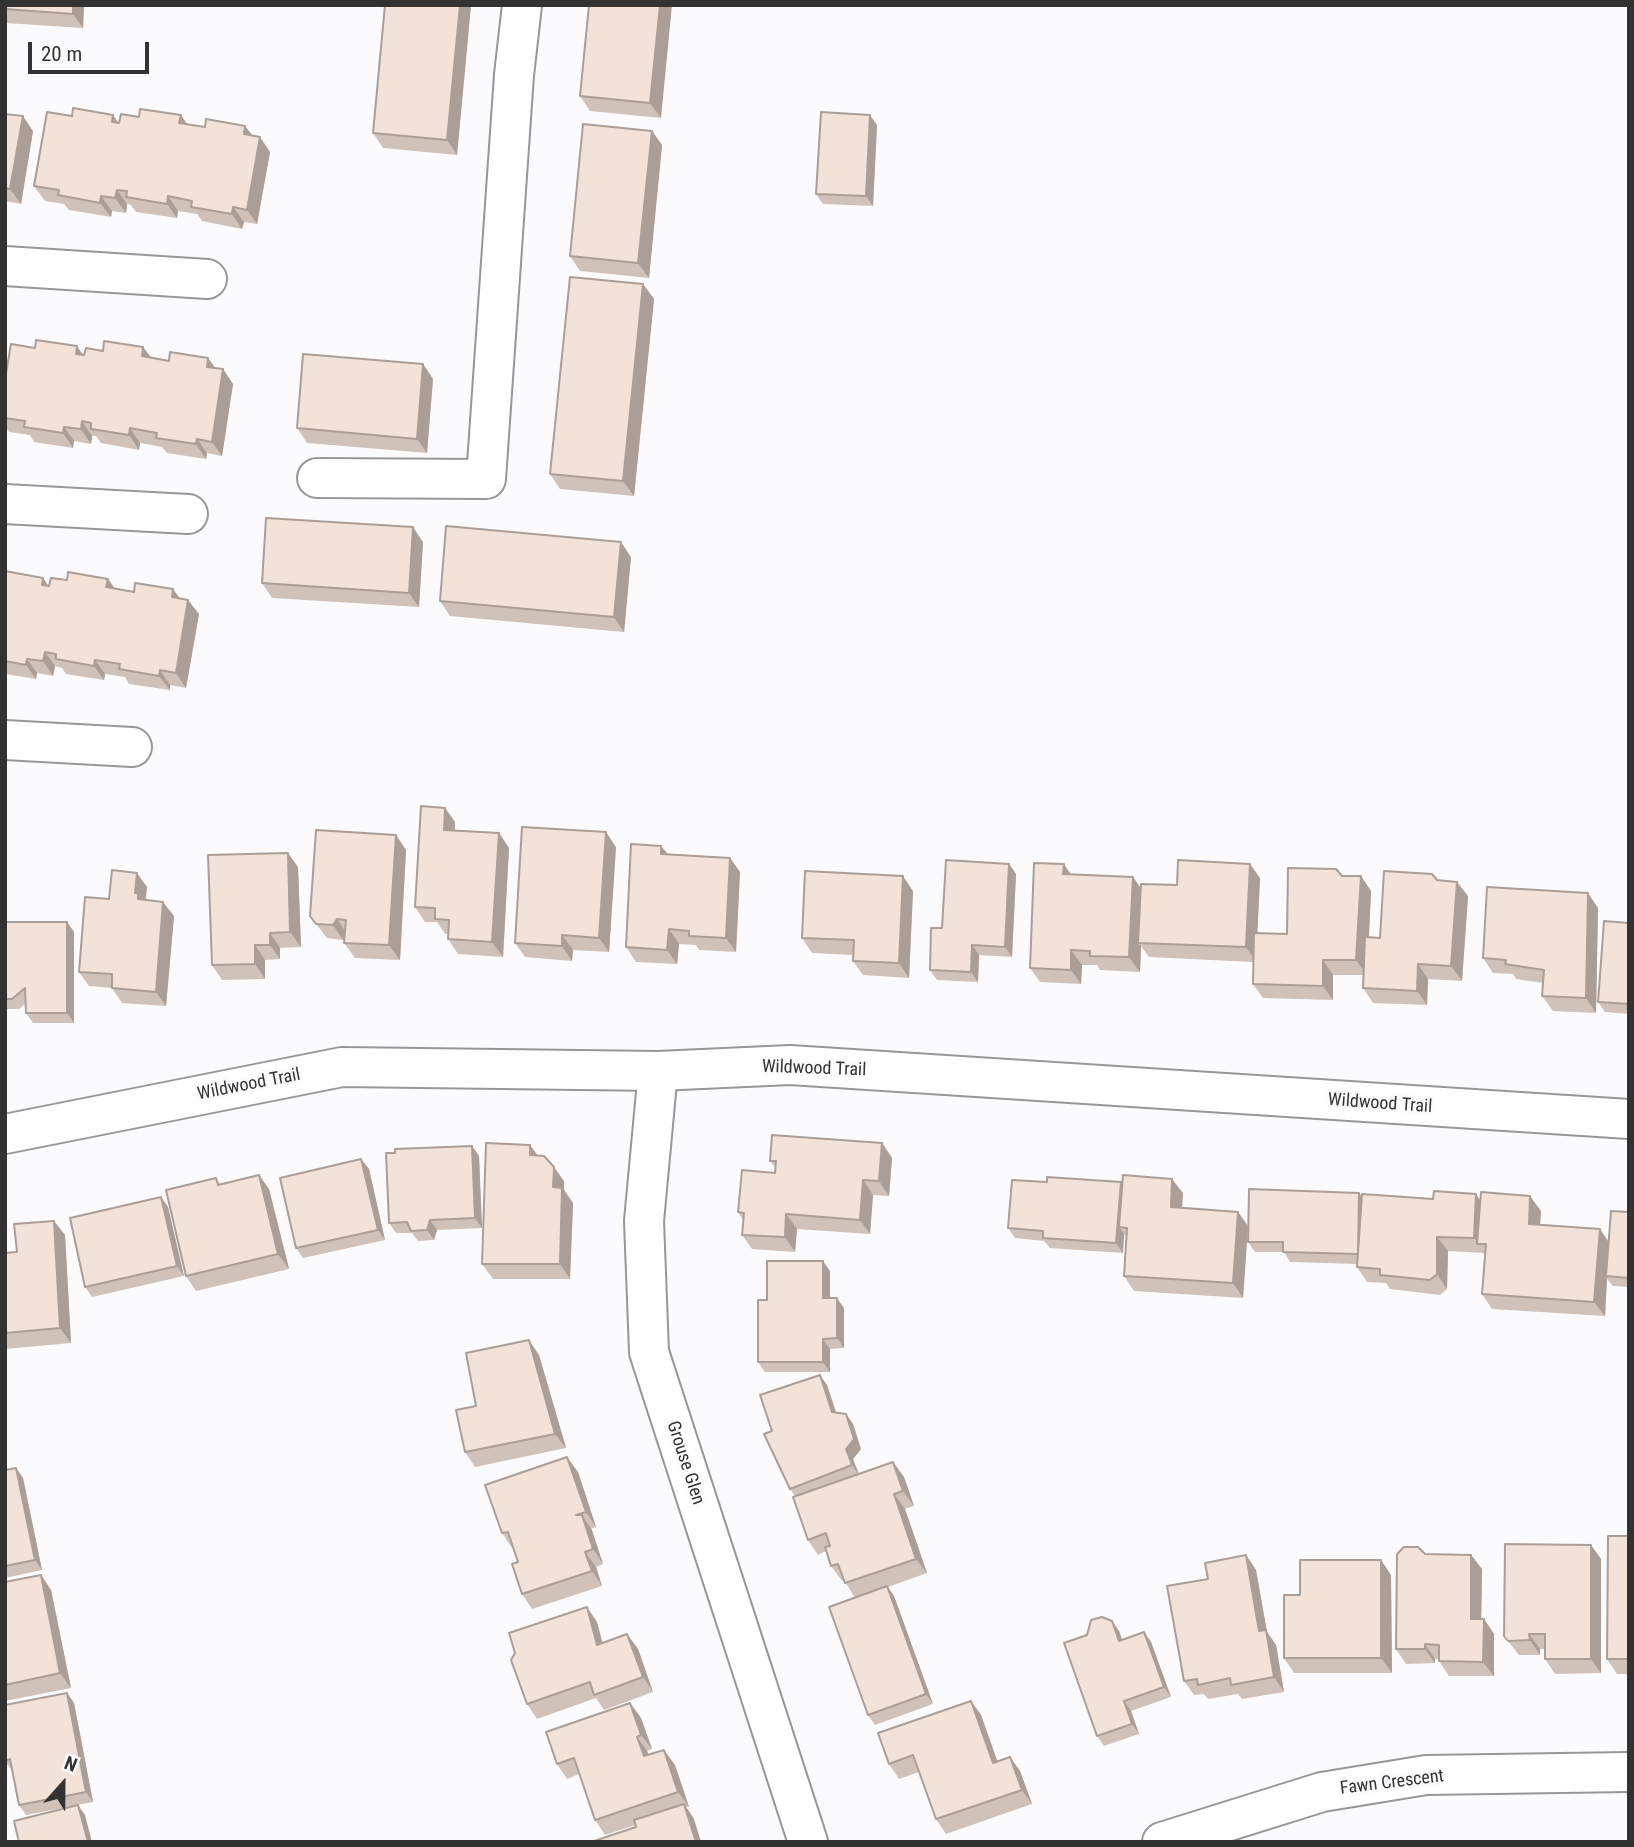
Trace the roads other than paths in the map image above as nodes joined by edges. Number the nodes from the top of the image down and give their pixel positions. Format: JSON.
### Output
{"nodes":[{"id":1,"x":522,"y":5,"type":"edge"},
{"id":2,"x":5,"y":266,"type":"edge"},
{"id":3,"x":207,"y":279,"type":"dead end"},
{"id":4,"x":317,"y":478,"type":"dead end"},
{"id":5,"x":5,"y":504,"type":"edge"},
{"id":6,"x":188,"y":514,"type":"dead end"},
{"id":7,"x":5,"y":740,"type":"edge"},
{"id":8,"x":132,"y":747,"type":"dead end"},
{"id":9,"x":658,"y":1071,"type":"junction"},
{"id":10,"x":1629,"y":1119,"type":"edge"},
{"id":11,"x":5,"y":1134,"type":"edge"},
{"id":12,"x":1629,"y":1772,"type":"edge"},
{"id":13,"x":808,"y":1842,"type":"edge"},
{"id":14,"x":1162,"y":1842,"type":"edge"}],
"edges":[{"from":1,"to":4,"type":"street"},
{"from":2,"to":3,"type":"street"},
{"from":5,"to":6,"type":"street"},
{"from":7,"to":8,"type":"street"},
{"from":9,"to":10,"type":"street","name":"Wildwood Trail"},
{"from":9,"to":11,"type":"street","name":"Wildwood Trail"},
{"from":9,"to":13,"type":"street","name":"Grouse Glen"},
{"from":12,"to":14,"type":"street","name":"Fawn Crescent"}]}
